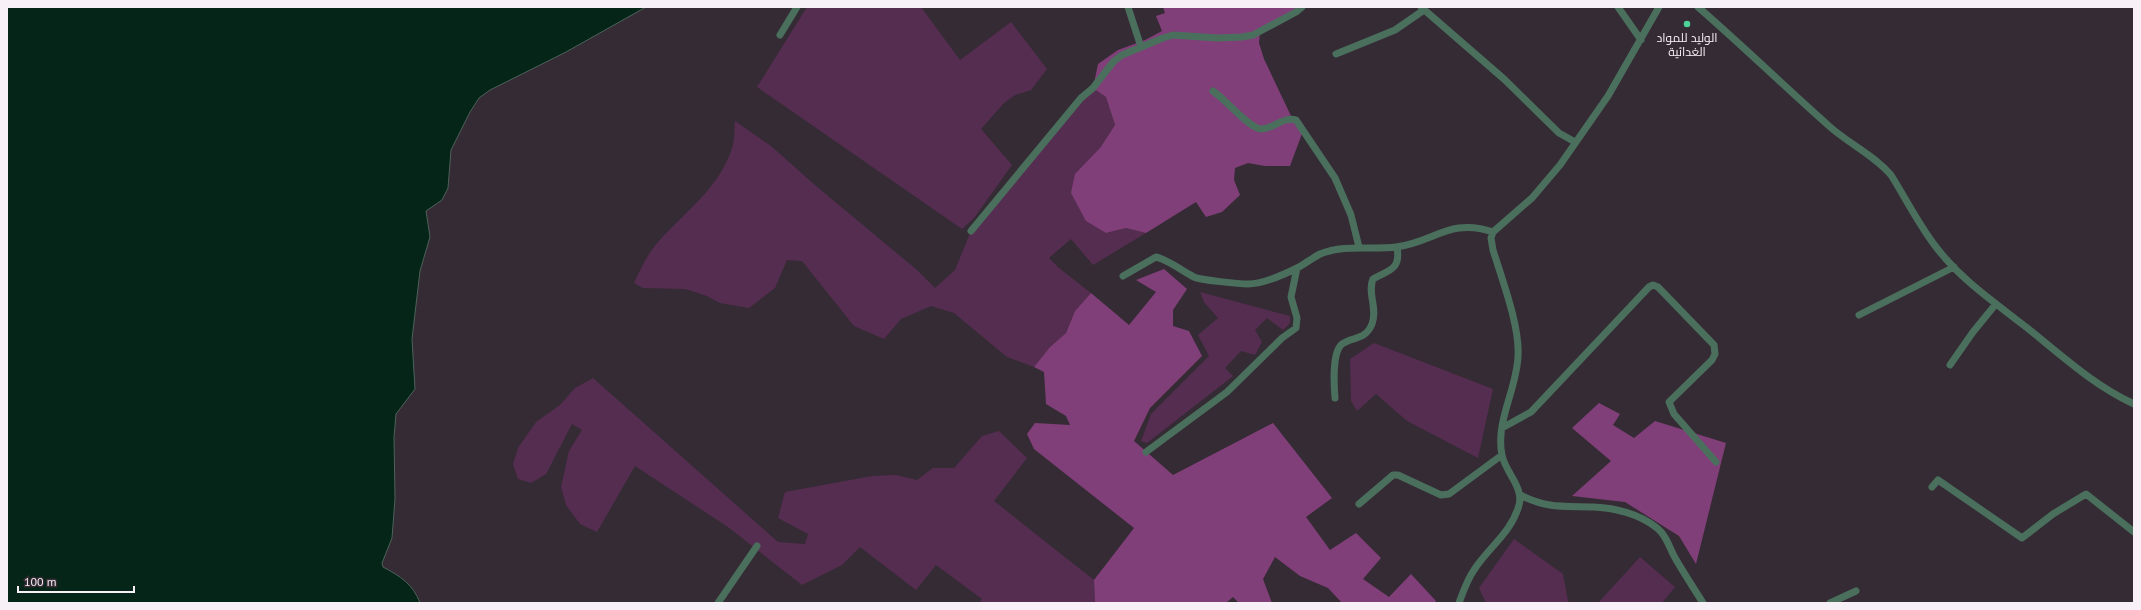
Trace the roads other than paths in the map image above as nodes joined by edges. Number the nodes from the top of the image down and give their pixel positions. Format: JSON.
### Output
{"nodes":[{"id":1,"x":798,"y":7,"type":"edge"},
{"id":2,"x":1128,"y":7,"type":"edge"},
{"id":3,"x":1302,"y":7,"type":"edge"},
{"id":4,"x":1618,"y":7,"type":"edge"},
{"id":5,"x":1659,"y":7,"type":"edge"},
{"id":6,"x":1698,"y":7,"type":"edge"},
{"id":7,"x":1422,"y":8,"type":"edge"},
{"id":8,"x":780,"y":35,"type":"dead end"},
{"id":9,"x":1642,"y":40,"type":"junction"},
{"id":10,"x":1142,"y":47,"type":"junction"},
{"id":11,"x":1336,"y":54,"type":"dead end"},
{"id":12,"x":1213,"y":91,"type":"dead end"},
{"id":13,"x":1575,"y":142,"type":"junction"},
{"id":14,"x":972,"y":231,"type":"dead end"},
{"id":15,"x":1492,"y":232,"type":"junction"},
{"id":16,"x":1359,"y":247,"type":"junction"},
{"id":17,"x":1397,"y":247,"type":"junction"},
{"id":18,"x":1954,"y":267,"type":"junction"},
{"id":19,"x":1297,"y":268,"type":"junction"},
{"id":20,"x":1124,"y":276,"type":"dead end"},
{"id":21,"x":1995,"y":305,"type":"junction"},
{"id":22,"x":1859,"y":315,"type":"dead end"},
{"id":23,"x":1950,"y":365,"type":"dead end"},
{"id":24,"x":1335,"y":398,"type":"dead end"},
{"id":25,"x":2134,"y":404,"type":"edge"},
{"id":26,"x":1502,"y":428,"type":"junction"},
{"id":27,"x":1146,"y":452,"type":"dead end"},
{"id":28,"x":1502,"y":455,"type":"junction"},
{"id":29,"x":1716,"y":462,"type":"dead end"},
{"id":30,"x":1932,"y":487,"type":"dead end"},
{"id":31,"x":1520,"y":495,"type":"junction"},
{"id":32,"x":1359,"y":504,"type":"dead end"},
{"id":33,"x":2134,"y":532,"type":"edge"},
{"id":34,"x":757,"y":546,"type":"dead end"},
{"id":35,"x":1856,"y":591,"type":"dead end"},
{"id":36,"x":718,"y":603,"type":"edge"},
{"id":37,"x":1459,"y":603,"type":"edge"},
{"id":38,"x":1703,"y":603,"type":"edge"},
{"id":39,"x":1830,"y":603,"type":"edge"}],
"edges":[{"from":1,"to":8,"type":"street"},
{"from":2,"to":10,"type":"street"},
{"from":3,"to":10,"type":"street"},
{"from":4,"to":9,"type":"street"},
{"from":5,"to":9,"type":"street"},
{"from":6,"to":18,"type":"street"},
{"from":7,"to":11,"type":"street"},
{"from":7,"to":13,"type":"street"},
{"from":9,"to":13,"type":"street"},
{"from":10,"to":14,"type":"street"},
{"from":12,"to":16,"type":"street"},
{"from":13,"to":15,"type":"street"},
{"from":15,"to":17,"type":"street"},
{"from":15,"to":26,"type":"street"},
{"from":16,"to":17,"type":"street"},
{"from":16,"to":19,"type":"street"},
{"from":17,"to":24,"type":"street"},
{"from":18,"to":21,"type":"street"},
{"from":18,"to":22,"type":"street"},
{"from":19,"to":20,"type":"street"},
{"from":19,"to":27,"type":"street"},
{"from":21,"to":23,"type":"street"},
{"from":21,"to":25,"type":"street"},
{"from":26,"to":28,"type":"street"},
{"from":26,"to":29,"type":"street"},
{"from":28,"to":31,"type":"street"},
{"from":28,"to":32,"type":"street"},
{"from":30,"to":33,"type":"street"},
{"from":31,"to":37,"type":"street"},
{"from":31,"to":38,"type":"street"},
{"from":34,"to":36,"type":"street"},
{"from":35,"to":39,"type":"street"}]}
